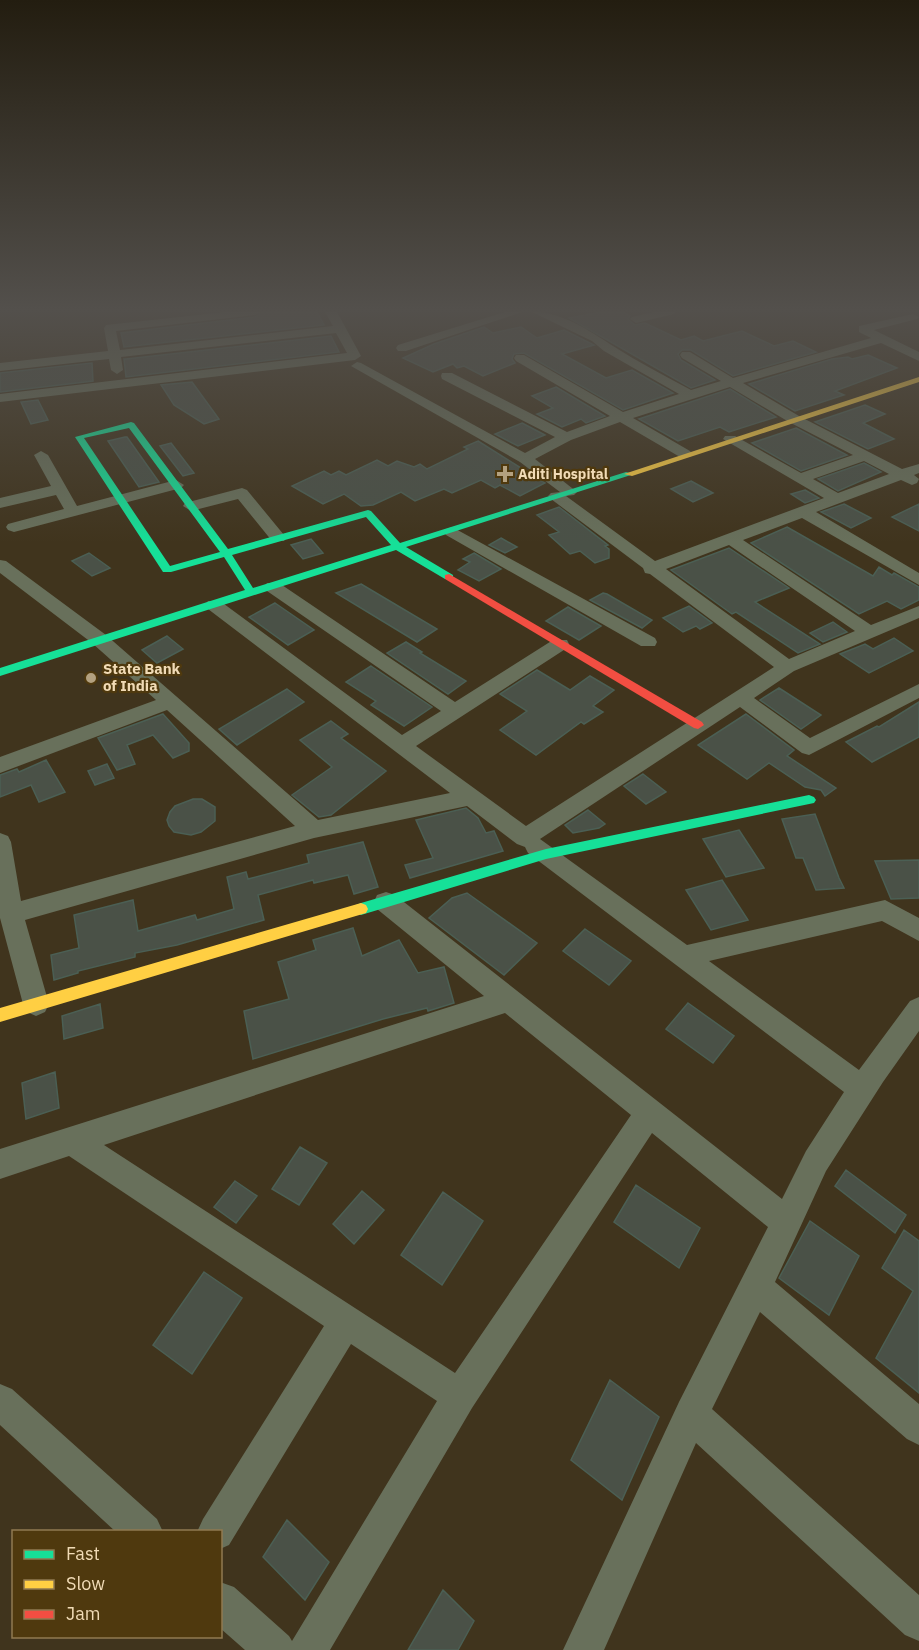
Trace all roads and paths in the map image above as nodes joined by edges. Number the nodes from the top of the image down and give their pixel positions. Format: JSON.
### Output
{"nodes":[{"id":1,"x":76,"y":389,"type":"edge"},
{"id":2,"x":397,"y":389,"type":"edge"},
{"id":3,"x":471,"y":389,"type":"edge"},
{"id":4,"x":573,"y":389,"type":"edge"},
{"id":5,"x":680,"y":389,"type":"edge"},
{"id":6,"x":708,"y":389,"type":"edge"},
{"id":7,"x":741,"y":389,"type":"edge"},
{"id":8,"x":888,"y":389,"type":"edge"},
{"id":9,"x":482,"y":395,"type":"junction"},
{"id":10,"x":690,"y":395,"type":"junction"},
{"id":11,"x":0,"y":398,"type":"edge"},
{"id":12,"x":432,"y":409,"type":"junction"},
{"id":13,"x":620,"y":417,"type":"junction"},
{"id":14,"x":794,"y":419,"type":"junction"},
{"id":15,"x":566,"y":437,"type":"junction"},
{"id":16,"x":730,"y":439,"type":"junction"},
{"id":17,"x":685,"y":454,"type":"junction"},
{"id":18,"x":41,"y":455,"type":"dead end"},
{"id":19,"x":867,"y":455,"type":"junction"},
{"id":20,"x":525,"y":459,"type":"junction"},
{"id":21,"x":919,"y":468,"type":"edge"},
{"id":22,"x":903,"y":475,"type":"junction"},
{"id":23,"x":801,"y":478,"type":"junction"},
{"id":24,"x":919,"y":483,"type":"edge"},
{"id":25,"x":176,"y":485,"type":"junction"},
{"id":26,"x":60,"y":489,"type":"junction"},
{"id":27,"x":563,"y":494,"type":"junction"},
{"id":28,"x":837,"y":499,"type":"junction"},
{"id":29,"x":121,"y":500,"type":"junction"},
{"id":30,"x":0,"y":503,"type":"edge"},
{"id":31,"x":191,"y":506,"type":"junction"},
{"id":32,"x":73,"y":512,"type":"junction"},
{"id":33,"x":804,"y":512,"type":"junction"},
{"id":34,"x":14,"y":527,"type":"dead end"},
{"id":35,"x":452,"y":532,"type":"junction"},
{"id":36,"x":278,"y":538,"type":"junction"},
{"id":37,"x":731,"y":539,"type":"junction"},
{"id":38,"x":398,"y":547,"type":"junction"},
{"id":39,"x":226,"y":553,"type":"junction"},
{"id":40,"x":0,"y":565,"type":"edge"},
{"id":41,"x":651,"y":568,"type":"junction"},
{"id":42,"x":919,"y":580,"type":"edge"},
{"id":43,"x":273,"y":587,"type":"junction"},
{"id":44,"x":251,"y":592,"type":"junction"},
{"id":45,"x":214,"y":605,"type":"junction"},
{"id":46,"x":919,"y":611,"type":"edge"},
{"id":47,"x":869,"y":632,"type":"junction"},
{"id":48,"x":99,"y":639,"type":"junction"},
{"id":49,"x":648,"y":642,"type":"dead end"},
{"id":50,"x":560,"y":644,"type":"junction"},
{"id":51,"x":787,"y":667,"type":"junction"},
{"id":52,"x":0,"y":672,"type":"edge"},
{"id":53,"x":919,"y":690,"type":"edge"},
{"id":54,"x":741,"y":698,"type":"junction"},
{"id":55,"x":170,"y":702,"type":"junction"},
{"id":56,"x":455,"y":711,"type":"junction"},
{"id":57,"x":698,"y":725,"type":"junction"},
{"id":58,"x":400,"y":746,"type":"junction"},
{"id":59,"x":0,"y":765,"type":"edge"},
{"id":60,"x":470,"y":797,"type":"junction"},
{"id":61,"x":809,"y":800,"type":"dead end"},
{"id":62,"x":314,"y":829,"type":"junction"},
{"id":63,"x":525,"y":838,"type":"junction"},
{"id":64,"x":0,"y":842,"type":"edge"},
{"id":65,"x":546,"y":854,"type":"junction"},
{"id":66,"x":386,"y":902,"type":"junction"},
{"id":67,"x":885,"y":910,"type":"junction"},
{"id":68,"x":919,"y":912,"type":"edge"},
{"id":69,"x":11,"y":914,"type":"junction"},
{"id":70,"x":919,"y":931,"type":"edge"},
{"id":71,"x":684,"y":956,"type":"junction"},
{"id":72,"x":508,"y":1000,"type":"junction"},
{"id":73,"x":36,"y":1004,"type":"junction"},
{"id":74,"x":919,"y":1009,"type":"edge"},
{"id":75,"x":0,"y":1015,"type":"edge"},
{"id":76,"x":863,"y":1089,"type":"junction"},
{"id":77,"x":649,"y":1113,"type":"junction"},
{"id":78,"x":72,"y":1141,"type":"junction"},
{"id":79,"x":0,"y":1164,"type":"edge"},
{"id":80,"x":787,"y":1223,"type":"junction"},
{"id":81,"x":756,"y":1287,"type":"junction"},
{"id":82,"x":346,"y":1320,"type":"junction"},
{"id":83,"x":460,"y":1396,"type":"junction"},
{"id":84,"x":0,"y":1401,"type":"edge"},
{"id":85,"x":691,"y":1414,"type":"junction"},
{"id":86,"x":919,"y":1427,"type":"edge"},
{"id":87,"x":142,"y":1530,"type":"edge"},
{"id":88,"x":217,"y":1530,"type":"edge"},
{"id":89,"x":222,"y":1603,"type":"edge"},
{"id":90,"x":919,"y":1621,"type":"edge"},
{"id":91,"x":275,"y":1650,"type":"edge"},
{"id":92,"x":308,"y":1650,"type":"edge"},
{"id":93,"x":583,"y":1650,"type":"edge"}],
"edges":[{"from":1,"to":11,"type":"street"},
{"from":2,"to":12,"type":"street"},
{"from":3,"to":9,"type":"street"},
{"from":4,"to":13,"type":"street"},
{"from":5,"to":10,"type":"street"},
{"from":6,"to":10,"type":"street"},
{"from":7,"to":14,"type":"street"},
{"from":8,"to":14,"type":"street"},
{"from":9,"to":12,"type":"street"},
{"from":9,"to":15,"type":"street"},
{"from":10,"to":13,"type":"street"},
{"from":12,"to":20,"type":"street"},
{"from":13,"to":15,"type":"street"},
{"from":13,"to":17,"type":"street"},
{"from":14,"to":16,"type":"street"},
{"from":14,"to":19,"type":"street"},
{"from":15,"to":20,"type":"street"},
{"from":16,"to":17,"type":"street"},
{"from":16,"to":23,"type":"street"},
{"from":17,"to":27,"type":"street"},
{"from":18,"to":26,"type":"street"},
{"from":19,"to":22,"type":"street"},
{"from":19,"to":23,"type":"street"},
{"from":20,"to":27,"type":"street"},
{"from":21,"to":22,"type":"street"},
{"from":22,"to":24,"type":"street"},
{"from":22,"to":28,"type":"street"},
{"from":23,"to":28,"type":"street"},
{"from":25,"to":29,"type":"street"},
{"from":25,"to":29,"type":"street"},
{"from":25,"to":31,"type":"street"},
{"from":26,"to":30,"type":"street"},
{"from":26,"to":32,"type":"street"},
{"from":27,"to":35,"type":"street"},
{"from":27,"to":41,"type":"street"},
{"from":28,"to":33,"type":"street"},
{"from":29,"to":32,"type":"street"},
{"from":29,"to":39,"type":"street"},
{"from":31,"to":36,"type":"street"},
{"from":31,"to":39,"type":"street"},
{"from":32,"to":34,"type":"street"},
{"from":33,"to":37,"type":"street"},
{"from":33,"to":42,"type":"street"},
{"from":35,"to":38,"type":"street"},
{"from":35,"to":49,"type":"street"},
{"from":36,"to":38,"type":"street"},
{"from":36,"to":39,"type":"street"},
{"from":37,"to":41,"type":"street"},
{"from":37,"to":47,"type":"street"},
{"from":38,"to":43,"type":"street"},
{"from":38,"to":50,"type":"street"},
{"from":39,"to":44,"type":"street"},
{"from":40,"to":48,"type":"street"},
{"from":41,"to":51,"type":"street"},
{"from":43,"to":44,"type":"street"},
{"from":43,"to":56,"type":"street"},
{"from":44,"to":45,"type":"street"},
{"from":45,"to":48,"type":"street"},
{"from":45,"to":58,"type":"street"},
{"from":46,"to":47,"type":"street"},
{"from":47,"to":51,"type":"street"},
{"from":48,"to":52,"type":"street"},
{"from":48,"to":55,"type":"street"},
{"from":50,"to":56,"type":"street"},
{"from":50,"to":57,"type":"street"},
{"from":51,"to":54,"type":"street"},
{"from":53,"to":54,"type":"street"},
{"from":54,"to":57,"type":"street"},
{"from":55,"to":59,"type":"street"},
{"from":55,"to":62,"type":"street"},
{"from":56,"to":58,"type":"street"},
{"from":57,"to":63,"type":"street"},
{"from":58,"to":60,"type":"street"},
{"from":60,"to":62,"type":"street"},
{"from":60,"to":63,"type":"street"},
{"from":61,"to":65,"type":"street"},
{"from":62,"to":69,"type":"street"},
{"from":63,"to":65,"type":"street"},
{"from":64,"to":69,"type":"street"},
{"from":65,"to":66,"type":"street"},
{"from":65,"to":71,"type":"street"},
{"from":66,"to":72,"type":"street"},
{"from":66,"to":73,"type":"street"},
{"from":67,"to":68,"type":"street"},
{"from":67,"to":70,"type":"street"},
{"from":67,"to":71,"type":"street"},
{"from":69,"to":73,"type":"street"},
{"from":71,"to":76,"type":"street"},
{"from":72,"to":77,"type":"street"},
{"from":72,"to":78,"type":"street"},
{"from":73,"to":75,"type":"street"},
{"from":74,"to":76,"type":"street"},
{"from":76,"to":80,"type":"street"},
{"from":77,"to":80,"type":"street"},
{"from":77,"to":83,"type":"street"},
{"from":78,"to":79,"type":"street"},
{"from":78,"to":82,"type":"street"},
{"from":80,"to":81,"type":"street"},
{"from":81,"to":85,"type":"street"},
{"from":81,"to":86,"type":"street"},
{"from":82,"to":83,"type":"street"},
{"from":82,"to":88,"type":"street"},
{"from":83,"to":92,"type":"street"},
{"from":84,"to":87,"type":"street"},
{"from":85,"to":90,"type":"street"},
{"from":85,"to":93,"type":"street"},
{"from":89,"to":91,"type":"street"}]}
